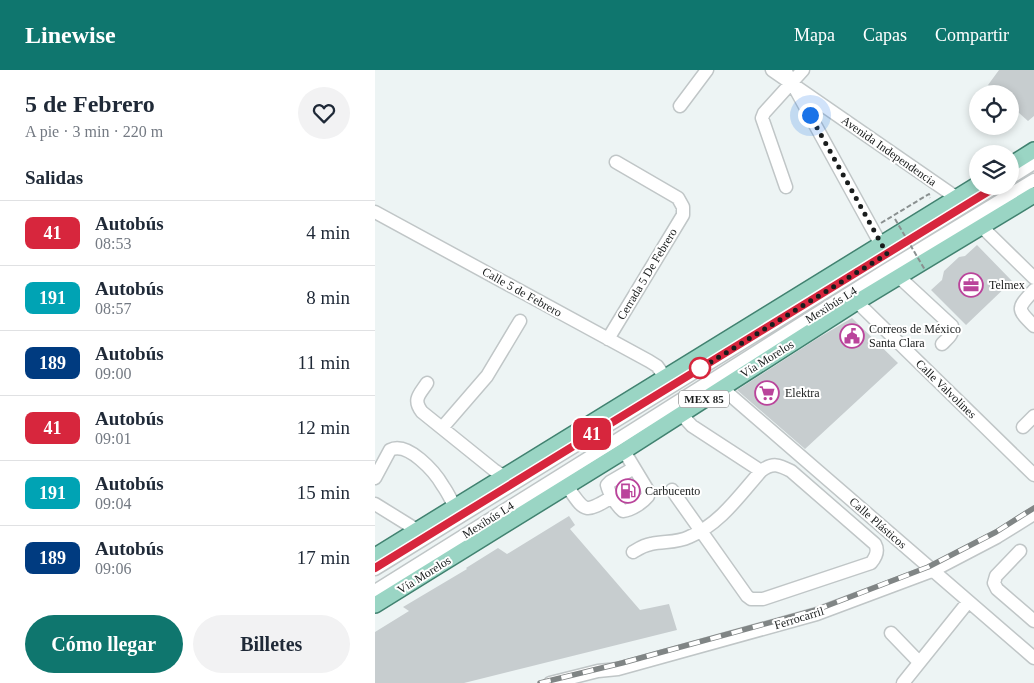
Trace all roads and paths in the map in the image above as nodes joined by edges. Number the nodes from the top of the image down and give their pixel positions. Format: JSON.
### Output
{"nodes":[{"id":1,"x":707,"y":70,"type":"edge"},
{"id":2,"x":772,"y":70,"type":"edge"},
{"id":3,"x":785,"y":70,"type":"edge"},
{"id":4,"x":803,"y":70,"type":"edge"},
{"id":5,"x":792,"y":83,"type":"junction"},
{"id":6,"x":680,"y":106,"type":"dead end"},
{"id":7,"x":1034,"y":150,"type":"edge"},
{"id":8,"x":1019,"y":159,"type":"edge"},
{"id":9,"x":615,"y":162,"type":"dead end"},
{"id":10,"x":1034,"y":163,"type":"edge"},
{"id":11,"x":1019,"y":172,"type":"edge"},
{"id":12,"x":1034,"y":180,"type":"edge"},
{"id":13,"x":786,"y":187,"type":"dead end"},
{"id":14,"x":969,"y":190,"type":"edge"},
{"id":15,"x":981,"y":195,"type":"edge"},
{"id":16,"x":1034,"y":195,"type":"edge"},
{"id":17,"x":957,"y":198,"type":"junction"},
{"id":18,"x":924,"y":202,"type":"dead end"},
{"id":19,"x":375,"y":212,"type":"edge"},
{"id":20,"x":895,"y":219,"type":"dead end"},
{"id":21,"x":982,"y":227,"type":"junction"},
{"id":22,"x":873,"y":228,"type":"junction"},
{"id":23,"x":884,"y":249,"type":"junction"},
{"id":24,"x":925,"y":270,"type":"dead end"},
{"id":25,"x":896,"y":271,"type":"junction"},
{"id":26,"x":1034,"y":278,"type":"edge"},
{"id":27,"x":1034,"y":290,"type":"edge"},
{"id":28,"x":857,"y":302,"type":"junction"},
{"id":29,"x":520,"y":320,"type":"dead end"},
{"id":30,"x":1034,"y":326,"type":"edge"},
{"id":31,"x":608,"y":339,"type":"junction"},
{"id":32,"x":942,"y":344,"type":"dead end"},
{"id":33,"x":665,"y":377,"type":"junction"},
{"id":34,"x":427,"y":383,"type":"dead end"},
{"id":35,"x":722,"y":388,"type":"junction"},
{"id":36,"x":681,"y":414,"type":"junction"},
{"id":37,"x":1034,"y":416,"type":"edge"},
{"id":38,"x":442,"y":428,"type":"junction"},
{"id":39,"x":1023,"y":428,"type":"dead end"},
{"id":40,"x":624,"y":451,"type":"junction"},
{"id":41,"x":634,"y":468,"type":"junction"},
{"id":42,"x":761,"y":472,"type":"junction"},
{"id":43,"x":1034,"y":475,"type":"edge"},
{"id":44,"x":505,"y":477,"type":"junction"},
{"id":45,"x":375,"y":478,"type":"edge"},
{"id":46,"x":567,"y":486,"type":"junction"},
{"id":47,"x":672,"y":490,"type":"dead end"},
{"id":48,"x":612,"y":497,"type":"junction"},
{"id":49,"x":375,"y":504,"type":"edge"},
{"id":50,"x":455,"y":507,"type":"junction"},
{"id":51,"x":1034,"y":514,"type":"edge"},
{"id":52,"x":417,"y":530,"type":"junction"},
{"id":53,"x":700,"y":531,"type":"junction"},
{"id":54,"x":1020,"y":551,"type":"dead end"},
{"id":55,"x":633,"y":552,"type":"dead end"},
{"id":56,"x":375,"y":556,"type":"edge"},
{"id":57,"x":375,"y":568,"type":"edge"},
{"id":58,"x":932,"y":571,"type":"junction"},
{"id":59,"x":375,"y":591,"type":"edge"},
{"id":60,"x":968,"y":602,"type":"junction"},
{"id":61,"x":375,"y":605,"type":"edge"},
{"id":62,"x":1034,"y":621,"type":"edge"},
{"id":63,"x":891,"y":632,"type":"dead end"},
{"id":64,"x":1034,"y":658,"type":"edge"},
{"id":65,"x":919,"y":662,"type":"junction"},
{"id":66,"x":550,"y":683,"type":"edge"},
{"id":67,"x":903,"y":683,"type":"edge"}],
"edges":[{"from":1,"to":6,"type":"street"},
{"from":2,"to":5,"type":"street","name":"Avenida Independencia"},
{"from":3,"to":5,"type":"street"},
{"from":4,"to":5,"type":"street"},
{"from":5,"to":13,"type":"street"},
{"from":5,"to":17,"type":"street","name":"Avenida Independencia"},
{"from":5,"to":22,"type":"street"},
{"from":7,"to":8,"type":"main road"},
{"from":9,"to":31,"type":"street","name":"Cerrada 5 De Febrero"},
{"from":10,"to":11,"type":"street"},
{"from":12,"to":25,"type":"street","name":"Mexibús L4"},
{"from":14,"to":17,"type":"main road","number":"MEX 85"},
{"from":15,"to":23,"type":"street","name":"Mexibús L4"},
{"from":16,"to":21,"type":"main road","name":"Vía Morelos","number":"MEX 85"},
{"from":17,"to":23,"type":"main road","number":"MEX 85"},
{"from":18,"to":22,"type":"path"},
{"from":19,"to":31,"type":"street","name":"Calle 5 de Febrero"},
{"from":20,"to":24,"type":"path","bridge":true},
{"from":21,"to":25,"type":"main road","name":"Vía Morelos","number":"MEX 85"},
{"from":21,"to":26,"type":"street"},
{"from":22,"to":23,"type":"street"},
{"from":23,"to":25,"type":"street"},
{"from":23,"to":33,"type":"main road","number":"MEX 85"},
{"from":23,"to":57,"type":"street","name":"Mexibús L4"},
{"from":25,"to":28,"type":"main road","name":"Vía Morelos","number":"MEX 85"},
{"from":25,"to":32,"type":"street"},
{"from":25,"to":59,"type":"street","name":"Mexibús L4"},
{"from":27,"to":30,"type":"street"},
{"from":28,"to":35,"type":"main road","name":"Vía Morelos","number":"MEX 85"},
{"from":28,"to":43,"type":"street","name":"Calle Valvolines"},
{"from":29,"to":38,"type":"street"},
{"from":31,"to":33,"type":"street","name":"Calle 5 de Febrero"},
{"from":33,"to":44,"type":"main road","number":"MEX 85"},
{"from":34,"to":38,"type":"street"},
{"from":35,"to":36,"type":"main road","name":"Vía Morelos","number":"MEX 85"},
{"from":35,"to":58,"type":"street","name":"Calle Plásticos"},
{"from":36,"to":40,"type":"main road","name":"Vía Morelos","number":"MEX 85"},
{"from":36,"to":42,"type":"street"},
{"from":37,"to":39,"type":"street"},
{"from":38,"to":44,"type":"street"},
{"from":40,"to":41,"type":"street"},
{"from":40,"to":46,"type":"main road","name":"Vía Morelos","number":"MEX 85"},
{"from":41,"to":48,"type":"street"},
{"from":41,"to":48,"type":"street"},
{"from":42,"to":53,"type":"street"},
{"from":42,"to":53,"type":"street"},
{"from":44,"to":50,"type":"main road","number":"MEX 85"},
{"from":45,"to":50,"type":"street"},
{"from":46,"to":48,"type":"street"},
{"from":46,"to":61,"type":"main road","name":"Vía Morelos","number":"MEX 85"},
{"from":47,"to":53,"type":"street"},
{"from":49,"to":52,"type":"street"},
{"from":50,"to":52,"type":"main road","number":"MEX 85"},
{"from":51,"to":58,"type":"street","name":"Ferrocarril"},
{"from":52,"to":56,"type":"main road","number":"MEX 85"},
{"from":53,"to":55,"type":"street"},
{"from":54,"to":62,"type":"street"},
{"from":58,"to":60,"type":"street","name":"Calle Plásticos"},
{"from":58,"to":66,"type":"street","name":"Ferrocarril"},
{"from":60,"to":64,"type":"street","name":"Calle Plásticos"},
{"from":60,"to":65,"type":"street"},
{"from":63,"to":65,"type":"street"},
{"from":65,"to":67,"type":"street"}]}
